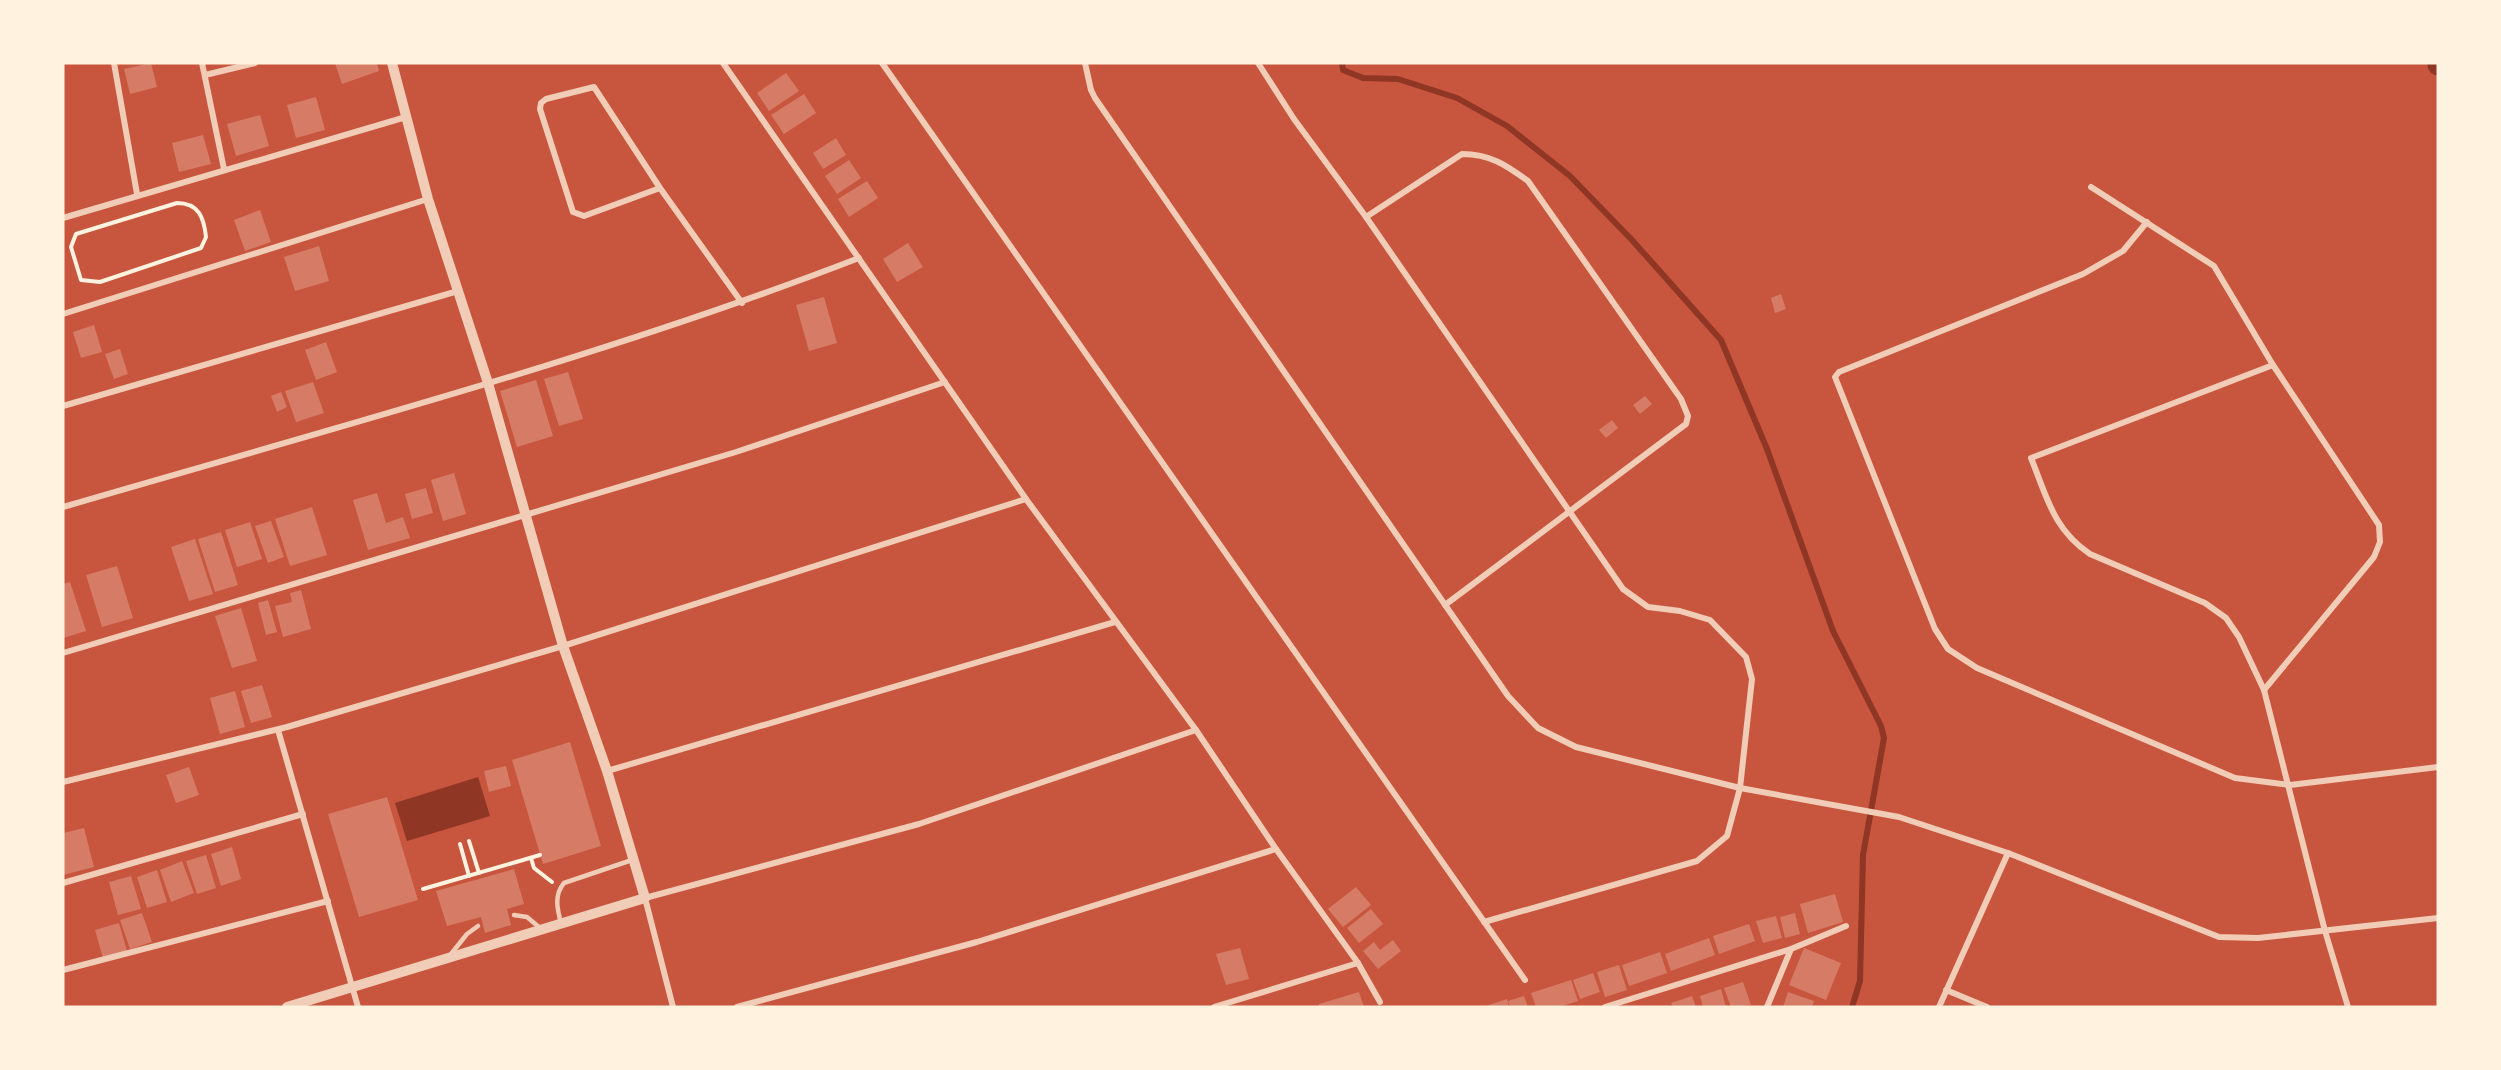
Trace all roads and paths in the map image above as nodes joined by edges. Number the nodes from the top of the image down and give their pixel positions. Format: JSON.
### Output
{"nodes":[{"id":1,"x":114,"y":63,"type":"edge"},
{"id":2,"x":202,"y":63,"type":"edge"},
{"id":3,"x":255,"y":63,"type":"edge"},
{"id":4,"x":392,"y":63,"type":"edge"},
{"id":5,"x":723,"y":63,"type":"edge"},
{"id":6,"x":882,"y":63,"type":"edge"},
{"id":7,"x":1085,"y":63,"type":"edge"},
{"id":8,"x":1258,"y":63,"type":"edge"},
{"id":9,"x":205,"y":75,"type":"junction"},
{"id":10,"x":406,"y":117,"type":"junction"},
{"id":11,"x":224,"y":169,"type":"junction"},
{"id":12,"x":2091,"y":187,"type":"dead end"},
{"id":13,"x":660,"y":188,"type":"junction"},
{"id":14,"x":137,"y":194,"type":"junction"},
{"id":15,"x":428,"y":199,"type":"junction"},
{"id":16,"x":1366,"y":217,"type":"junction"},
{"id":17,"x":63,"y":218,"type":"edge"},
{"id":18,"x":2147,"y":222,"type":"junction"},
{"id":19,"x":91,"y":228,"type":"joint"},
{"id":20,"x":859,"y":258,"type":"junction"},
{"id":21,"x":458,"y":291,"type":"junction"},
{"id":22,"x":742,"y":303,"type":"junction"},
{"id":23,"x":63,"y":314,"type":"edge"},
{"id":24,"x":2273,"y":365,"type":"junction"},
{"id":25,"x":945,"y":382,"type":"junction"},
{"id":26,"x":488,"y":383,"type":"junction"},
{"id":27,"x":63,"y":406,"type":"edge"},
{"id":28,"x":1026,"y":499,"type":"junction"},
{"id":29,"x":63,"y":507,"type":"edge"},
{"id":30,"x":1571,"y":510,"type":"junction"},
{"id":31,"x":525,"y":514,"type":"junction"},
{"id":32,"x":1445,"y":605,"type":"junction"},
{"id":33,"x":1115,"y":622,"type":"junction"},
{"id":34,"x":563,"y":646,"type":"junction"},
{"id":35,"x":63,"y":653,"type":"edge"},
{"id":36,"x":2264,"y":690,"type":"junction"},
{"id":37,"x":278,"y":730,"type":"junction"},
{"id":38,"x":1196,"y":730,"type":"junction"},
{"id":39,"x":2438,"y":767,"type":"edge"},
{"id":40,"x":607,"y":771,"type":"junction"},
{"id":41,"x":63,"y":782,"type":"edge"},
{"id":42,"x":2289,"y":785,"type":"junction"},
{"id":43,"x":1740,"y":788,"type":"junction"},
{"id":44,"x":303,"y":814,"type":"junction"},
{"id":45,"x":469,"y":842,"type":"dead end"},
{"id":46,"x":460,"y":844,"type":"dead end"},
{"id":47,"x":1276,"y":849,"type":"junction"},
{"id":48,"x":2008,"y":853,"type":"junction"},
{"id":49,"x":540,"y":855,"type":"dead end"},
{"id":50,"x":531,"y":858,"type":"junction"},
{"id":51,"x":632,"y":860,"type":"junction"},
{"id":52,"x":479,"y":873,"type":"junction"},
{"id":53,"x":469,"y":876,"type":"junction"},
{"id":54,"x":63,"y":883,"type":"edge"},
{"id":55,"x":560,"y":888,"type":"junction"},
{"id":56,"x":423,"y":890,"type":"dead end"},
{"id":57,"x":645,"y":898,"type":"junction"},
{"id":58,"x":328,"y":901,"type":"junction"},
{"id":59,"x":514,"y":915,"type":"dead end"},
{"id":60,"x":2438,"y":918,"type":"edge"},
{"id":61,"x":1484,"y":922,"type":"junction"},
{"id":62,"x":561,"y":923,"type":"junction"},
{"id":63,"x":478,"y":926,"type":"dead end"},
{"id":64,"x":1846,"y":926,"type":"dead end"},
{"id":65,"x":542,"y":930,"type":"junction"},
{"id":66,"x":2325,"y":931,"type":"junction"},
{"id":67,"x":1791,"y":949,"type":"junction"},
{"id":68,"x":448,"y":958,"type":"junction"},
{"id":69,"x":1358,"y":963,"type":"junction"},
{"id":70,"x":63,"y":970,"type":"edge"},
{"id":71,"x":1525,"y":980,"type":"dead end"},
{"id":72,"x":352,"y":987,"type":"junction"},
{"id":73,"x":1946,"y":990,"type":"junction"},
{"id":74,"x":1380,"y":1002,"type":"dead end"},
{"id":75,"x":287,"y":1007,"type":"edge"},
{"id":76,"x":358,"y":1007,"type":"edge"},
{"id":77,"x":673,"y":1007,"type":"edge"},
{"id":78,"x":737,"y":1007,"type":"edge"},
{"id":79,"x":1214,"y":1007,"type":"edge"},
{"id":80,"x":1605,"y":1007,"type":"edge"},
{"id":81,"x":1767,"y":1007,"type":"edge"},
{"id":82,"x":1940,"y":1007,"type":"edge"},
{"id":83,"x":1987,"y":1007,"type":"edge"},
{"id":84,"x":2348,"y":1007,"type":"edge"}],
"edges":[{"from":1,"to":14,"type":"street"},
{"from":2,"to":9,"type":"street"},
{"from":3,"to":9,"type":"street"},
{"from":4,"to":10,"type":"street"},
{"from":5,"to":20,"type":"street"},
{"from":6,"to":61,"type":"street"},
{"from":7,"to":32,"type":"street"},
{"from":8,"to":16,"type":"street"},
{"from":9,"to":11,"type":"street"},
{"from":10,"to":11,"type":"street"},
{"from":10,"to":15,"type":"street"},
{"from":11,"to":14,"type":"street"},
{"from":12,"to":18,"type":"street"},
{"from":13,"to":13,"type":"street"},
{"from":13,"to":22,"type":"street"},
{"from":14,"to":17,"type":"street"},
{"from":15,"to":21,"type":"street"},
{"from":15,"to":23,"type":"street"},
{"from":16,"to":30,"type":"street"},
{"from":16,"to":30,"type":"street"},
{"from":18,"to":24,"type":"street"},
{"from":18,"to":42,"type":"street"},
{"from":19,"to":19,"type":"path"},
{"from":20,"to":22,"type":"street"},
{"from":20,"to":25,"type":"street"},
{"from":21,"to":26,"type":"street"},
{"from":21,"to":27,"type":"street"},
{"from":22,"to":26,"type":"street"},
{"from":24,"to":36,"type":"street"},
{"from":24,"to":36,"type":"street"},
{"from":25,"to":28,"type":"street"},
{"from":25,"to":31,"type":"street"},
{"from":26,"to":29,"type":"street"},
{"from":26,"to":31,"type":"street"},
{"from":28,"to":33,"type":"street"},
{"from":28,"to":34,"type":"street"},
{"from":30,"to":32,"type":"street"},
{"from":30,"to":43,"type":"street"},
{"from":31,"to":34,"type":"street"},
{"from":31,"to":35,"type":"street"},
{"from":32,"to":43,"type":"street"},
{"from":33,"to":38,"type":"street"},
{"from":33,"to":40,"type":"street"},
{"from":34,"to":37,"type":"street"},
{"from":34,"to":40,"type":"street"},
{"from":36,"to":42,"type":"street"},
{"from":37,"to":41,"type":"street"},
{"from":37,"to":44,"type":"street"},
{"from":38,"to":47,"type":"street"},
{"from":38,"to":57,"type":"street"},
{"from":39,"to":42,"type":"street"},
{"from":40,"to":51,"type":"street"},
{"from":42,"to":66,"type":"street"},
{"from":43,"to":48,"type":"street"},
{"from":43,"to":61,"type":"street"},
{"from":44,"to":54,"type":"street"},
{"from":44,"to":58,"type":"street"},
{"from":45,"to":52,"type":"path"},
{"from":46,"to":53,"type":"path"},
{"from":47,"to":69,"type":"street"},
{"from":47,"to":78,"type":"street"},
{"from":48,"to":66,"type":"street"},
{"from":48,"to":73,"type":"street"},
{"from":49,"to":50,"type":"path"},
{"from":50,"to":52,"type":"path"},
{"from":50,"to":55,"type":"path"},
{"from":51,"to":55,"type":"lane"},
{"from":51,"to":57,"type":"street"},
{"from":52,"to":53,"type":"path"},
{"from":53,"to":56,"type":"path"},
{"from":55,"to":62,"type":"lane"},
{"from":57,"to":62,"type":"street"},
{"from":57,"to":77,"type":"street"},
{"from":58,"to":70,"type":"street"},
{"from":58,"to":72,"type":"street"},
{"from":59,"to":65,"type":"lane"},
{"from":60,"to":66,"type":"street"},
{"from":61,"to":71,"type":"street"},
{"from":62,"to":65,"type":"street"},
{"from":63,"to":68,"type":"lane"},
{"from":64,"to":67,"type":"street"},
{"from":65,"to":68,"type":"street"},
{"from":66,"to":84,"type":"street"},
{"from":67,"to":80,"type":"street"},
{"from":67,"to":81,"type":"street"},
{"from":68,"to":72,"type":"street"},
{"from":69,"to":74,"type":"street"},
{"from":69,"to":79,"type":"street"},
{"from":72,"to":75,"type":"street"},
{"from":72,"to":76,"type":"street"},
{"from":73,"to":82,"type":"street"},
{"from":73,"to":83,"type":"street"}]}
